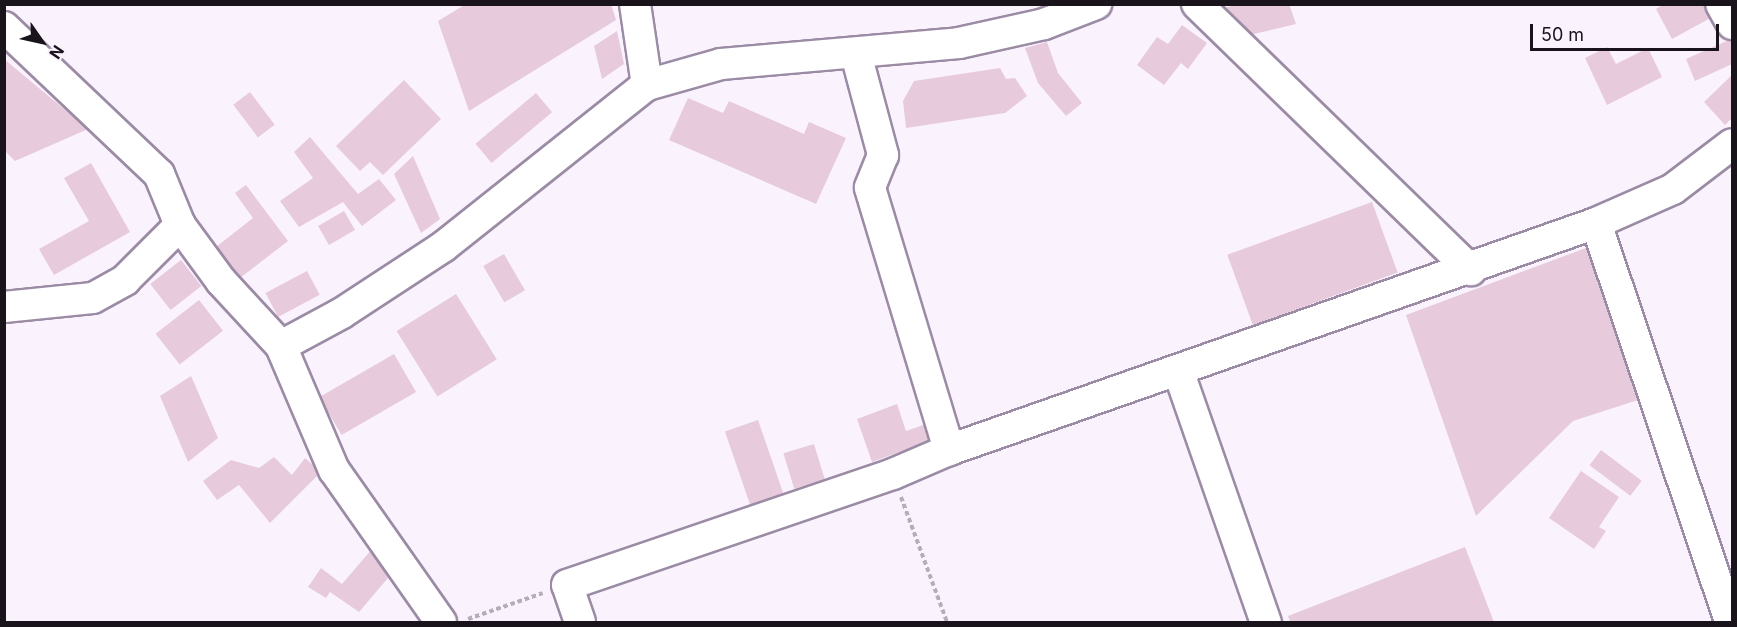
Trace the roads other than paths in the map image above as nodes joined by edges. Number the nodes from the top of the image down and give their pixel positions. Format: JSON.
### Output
{"nodes":[{"id":1,"x":635,"y":4,"type":"edge"},
{"id":2,"x":1096,"y":4,"type":"edge"},
{"id":3,"x":1197,"y":4,"type":"edge"},
{"id":4,"x":1721,"y":4,"type":"edge"},
{"id":5,"x":1732,"y":24,"type":"edge"},
{"id":6,"x":4,"y":27,"type":"edge"},
{"id":7,"x":856,"y":54,"type":"junction"},
{"id":8,"x":647,"y":85,"type":"junction"},
{"id":9,"x":1732,"y":144,"type":"edge"},
{"id":10,"x":1596,"y":223,"type":"junction"},
{"id":11,"x":180,"y":225,"type":"junction"},
{"id":12,"x":1471,"y":270,"type":"junction"},
{"id":13,"x":4,"y":307,"type":"edge"},
{"id":14,"x":281,"y":346,"type":"junction"},
{"id":15,"x":1178,"y":370,"type":"junction"},
{"id":16,"x":949,"y":450,"type":"junction"},
{"id":17,"x":441,"y":622,"type":"edge"},
{"id":18,"x":580,"y":622,"type":"edge"},
{"id":19,"x":1266,"y":622,"type":"edge"},
{"id":20,"x":1730,"y":622,"type":"edge"}],
"edges":[{"from":1,"to":8,"type":"street"},
{"from":2,"to":7,"type":"street"},
{"from":3,"to":12,"type":"street"},
{"from":4,"to":5,"type":"street"},
{"from":6,"to":11,"type":"street"},
{"from":7,"to":8,"type":"street"},
{"from":7,"to":16,"type":"street"},
{"from":8,"to":14,"type":"street"},
{"from":9,"to":10,"type":"street"},
{"from":10,"to":12,"type":"street"},
{"from":10,"to":20,"type":"street"},
{"from":11,"to":13,"type":"street"},
{"from":11,"to":14,"type":"street"},
{"from":12,"to":15,"type":"street"},
{"from":14,"to":17,"type":"street"},
{"from":15,"to":16,"type":"street"},
{"from":15,"to":19,"type":"street"},
{"from":16,"to":18,"type":"street"}]}
